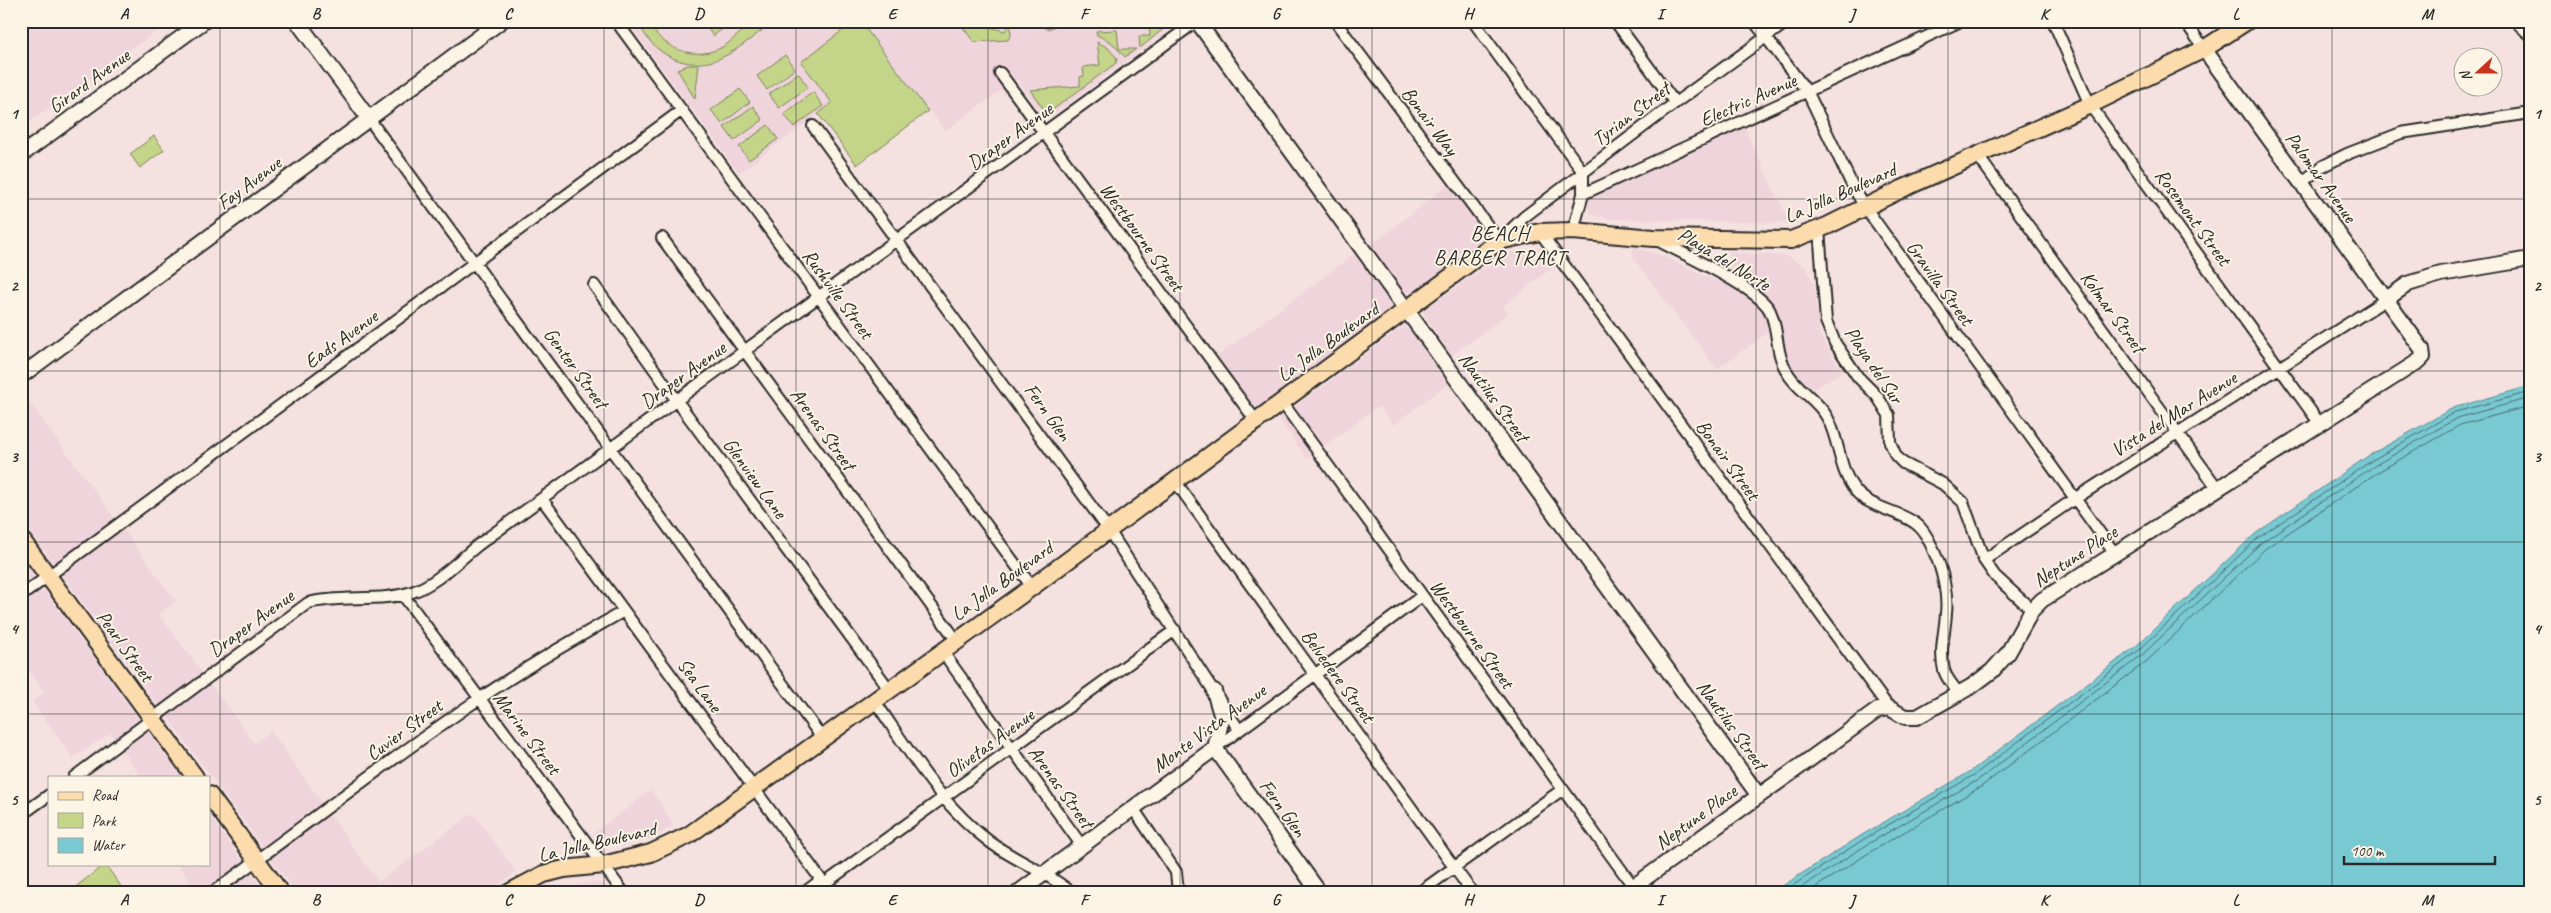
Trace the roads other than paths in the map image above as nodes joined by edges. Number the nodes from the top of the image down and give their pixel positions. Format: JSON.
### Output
{"nodes":[{"id":1,"x":204,"y":21,"type":"edge"},
{"id":2,"x":501,"y":21,"type":"edge"},
{"id":3,"x":616,"y":21,"type":"edge"},
{"id":4,"x":1197,"y":21,"type":"edge"},
{"id":5,"x":1335,"y":21,"type":"edge"},
{"id":6,"x":1473,"y":21,"type":"edge"},
{"id":7,"x":1614,"y":21,"type":"edge"},
{"id":8,"x":1754,"y":21,"type":"edge"},
{"id":9,"x":1788,"y":21,"type":"edge"},
{"id":10,"x":1962,"y":21,"type":"edge"},
{"id":11,"x":2053,"y":21,"type":"edge"},
{"id":12,"x":2185,"y":21,"type":"edge"},
{"id":13,"x":2247,"y":21,"type":"edge"},
{"id":14,"x":2521,"y":23,"type":"edge"},
{"id":15,"x":302,"y":25,"type":"edge"},
{"id":16,"x":2530,"y":35,"type":"edge"},
{"id":17,"x":1766,"y":37,"type":"junction"},
{"id":18,"x":2204,"y":49,"type":"junction"},
{"id":19,"x":1000,"y":73,"type":"dead end"},
{"id":20,"x":1808,"y":93,"type":"junction"},
{"id":21,"x":1675,"y":102,"type":"junction"},
{"id":22,"x":2090,"y":104,"type":"junction"},
{"id":23,"x":682,"y":110,"type":"junction"},
{"id":24,"x":2530,"y":113,"type":"edge"},
{"id":25,"x":369,"y":119,"type":"junction"},
{"id":26,"x":813,"y":126,"type":"dead end"},
{"id":27,"x":1044,"y":133,"type":"junction"},
{"id":28,"x":21,"y":155,"type":"edge"},
{"id":29,"x":1978,"y":156,"type":"junction"},
{"id":30,"x":1583,"y":172,"type":"junction"},
{"id":31,"x":2301,"y":183,"type":"junction"},
{"id":32,"x":1583,"y":194,"type":"junction"},
{"id":33,"x":1865,"y":206,"type":"junction"},
{"id":34,"x":1819,"y":229,"type":"junction"},
{"id":35,"x":1574,"y":231,"type":"junction"},
{"id":36,"x":1540,"y":232,"type":"junction"},
{"id":37,"x":662,"y":238,"type":"dead end"},
{"id":38,"x":1654,"y":238,"type":"junction"},
{"id":39,"x":897,"y":240,"type":"junction"},
{"id":40,"x":1499,"y":241,"type":"junction"},
{"id":41,"x":2530,"y":260,"type":"edge"},
{"id":42,"x":474,"y":263,"type":"junction"},
{"id":43,"x":594,"y":286,"type":"dead end"},
{"id":44,"x":819,"y":297,"type":"junction"},
{"id":45,"x":2385,"y":300,"type":"junction"},
{"id":46,"x":1407,"y":310,"type":"junction"},
{"id":47,"x":745,"y":351,"type":"junction"},
{"id":48,"x":2423,"y":357,"type":"joint"},
{"id":49,"x":2281,"y":369,"type":"junction"},
{"id":50,"x":21,"y":376,"type":"edge"},
{"id":51,"x":676,"y":401,"type":"junction"},
{"id":52,"x":1282,"y":402,"type":"junction"},
{"id":53,"x":1256,"y":421,"type":"junction"},
{"id":54,"x":2320,"y":424,"type":"junction"},
{"id":55,"x":2178,"y":433,"type":"junction"},
{"id":56,"x":611,"y":449,"type":"junction"},
{"id":57,"x":1175,"y":481,"type":"junction"},
{"id":58,"x":2218,"y":489,"type":"junction"},
{"id":59,"x":2076,"y":498,"type":"junction"},
{"id":60,"x":542,"y":499,"type":"junction"},
{"id":61,"x":1108,"y":529,"type":"junction"},
{"id":62,"x":21,"y":539,"type":"edge"},
{"id":63,"x":2115,"y":554,"type":"junction"},
{"id":64,"x":1984,"y":560,"type":"junction"},
{"id":65,"x":48,"y":576,"type":"junction"},
{"id":66,"x":1032,"y":587,"type":"junction"},
{"id":67,"x":403,"y":595,"type":"junction"},
{"id":68,"x":21,"y":596,"type":"edge"},
{"id":69,"x":1422,"y":596,"type":"junction"},
{"id":70,"x":2032,"y":610,"type":"junction"},
{"id":71,"x":624,"y":611,"type":"junction"},
{"id":72,"x":1176,"y":630,"type":"junction"},
{"id":73,"x":957,"y":641,"type":"junction"},
{"id":74,"x":942,"y":651,"type":"junction"},
{"id":75,"x":1315,"y":674,"type":"junction"},
{"id":76,"x":889,"y":689,"type":"junction"},
{"id":77,"x":1214,"y":691,"type":"junction"},
{"id":78,"x":1958,"y":692,"type":"junction"},
{"id":79,"x":479,"y":698,"type":"junction"},
{"id":80,"x":874,"y":700,"type":"junction"},
{"id":81,"x":1889,"y":708,"type":"junction"},
{"id":82,"x":152,"y":719,"type":"junction"},
{"id":83,"x":1239,"y":730,"type":"junction"},
{"id":84,"x":823,"y":739,"type":"junction"},
{"id":85,"x":1215,"y":748,"type":"junction"},
{"id":86,"x":1012,"y":749,"type":"junction"},
{"id":87,"x":75,"y":776,"type":"edge"},
{"id":88,"x":194,"y":776,"type":"edge"},
{"id":89,"x":754,"y":788,"type":"junction"},
{"id":90,"x":1563,"y":789,"type":"junction"},
{"id":91,"x":48,"y":796,"type":"edge"},
{"id":92,"x":210,"y":796,"type":"edge"},
{"id":93,"x":1760,"y":796,"type":"junction"},
{"id":94,"x":944,"y":799,"type":"junction"},
{"id":95,"x":1134,"y":808,"type":"junction"},
{"id":96,"x":21,"y":815,"type":"edge"},
{"id":97,"x":1082,"y":846,"type":"junction"},
{"id":98,"x":256,"y":859,"type":"junction"},
{"id":99,"x":603,"y":865,"type":"junction"},
{"id":100,"x":1455,"y":867,"type":"junction"},
{"id":101,"x":1046,"y":872,"type":"junction"},
{"id":102,"x":825,"y":885,"type":"edge"},
{"id":103,"x":1630,"y":889,"type":"edge"},
{"id":104,"x":213,"y":892,"type":"edge"},
{"id":105,"x":280,"y":892,"type":"edge"},
{"id":106,"x":510,"y":892,"type":"edge"},
{"id":107,"x":623,"y":892,"type":"edge"},
{"id":108,"x":805,"y":892,"type":"edge"},
{"id":109,"x":1019,"y":892,"type":"edge"},
{"id":110,"x":1071,"y":892,"type":"edge"},
{"id":111,"x":1178,"y":892,"type":"edge"},
{"id":112,"x":1319,"y":892,"type":"edge"},
{"id":113,"x":1420,"y":892,"type":"edge"},
{"id":114,"x":1472,"y":892,"type":"edge"}],
"edges":[{"from":1,"to":28,"type":"street","name":"Girard Avenue"},
{"from":2,"to":25,"type":"street","name":"Fay Avenue"},
{"from":3,"to":23,"type":"street","name":"Rushville Street"},
{"from":4,"to":27,"type":"street","name":"Draper Avenue"},
{"from":4,"to":46,"type":"street","name":"Nautilus Street"},
{"from":5,"to":40,"type":"street","name":"Bonair Way"},
{"from":6,"to":30,"type":"street"},
{"from":7,"to":21,"type":"street"},
{"from":8,"to":17,"type":"street","name":"Gravilla Street"},
{"from":9,"to":17,"type":"street","name":"Tyrian Street"},
{"from":10,"to":20,"type":"street","name":"Electric Avenue"},
{"from":11,"to":22,"type":"street","name":"Rosemont Street"},
{"from":12,"to":18,"type":"street","name":"Palomar Avenue"},
{"from":13,"to":18,"type":"main road","name":"La Jolla Boulevard"},
{"from":14,"to":16,"type":"street"},
{"from":15,"to":25,"type":"street","name":"Genter Street"},
{"from":17,"to":20,"type":"street","name":"Gravilla Street"},
{"from":17,"to":21,"type":"street","name":"Tyrian Street"},
{"from":18,"to":22,"type":"main road","name":"La Jolla Boulevard"},
{"from":18,"to":31,"type":"street","name":"Palomar Avenue"},
{"from":19,"to":27,"type":"street","name":"Westbourne Street"},
{"from":20,"to":32,"type":"street","name":"Electric Avenue"},
{"from":20,"to":33,"type":"street","name":"Gravilla Street"},
{"from":21,"to":30,"type":"street","name":"Tyrian Street"},
{"from":22,"to":29,"type":"main road","name":"La Jolla Boulevard"},
{"from":22,"to":49,"type":"street","name":"Rosemont Street"},
{"from":23,"to":42,"type":"street","name":"Eads Avenue"},
{"from":23,"to":44,"type":"street","name":"Rushville Street"},
{"from":24,"to":31,"type":"street"},
{"from":25,"to":42,"type":"street","name":"Genter Street"},
{"from":25,"to":50,"type":"street","name":"Fay Avenue"},
{"from":26,"to":39,"type":"street","name":"Fern Glen"},
{"from":27,"to":39,"type":"street","name":"Draper Avenue"},
{"from":27,"to":53,"type":"street","name":"Westbourne Street"},
{"from":29,"to":33,"type":"main road","name":"La Jolla Boulevard"},
{"from":29,"to":55,"type":"street","name":"Kolmar Street"},
{"from":30,"to":32,"type":"street"},
{"from":30,"to":40,"type":"street","name":"Tyrian Street"},
{"from":31,"to":45,"type":"street","name":"Palomar Avenue"},
{"from":32,"to":35,"type":"street"},
{"from":33,"to":34,"type":"main road","name":"La Jolla Boulevard"},
{"from":33,"to":59,"type":"street","name":"Gravilla Street"},
{"from":34,"to":38,"type":"main road","name":"La Jolla Boulevard"},
{"from":34,"to":64,"type":"street","name":"Playa del Sur"},
{"from":35,"to":36,"type":"main road","name":"La Jolla Boulevard"},
{"from":35,"to":38,"type":"main road","name":"La Jolla Boulevard"},
{"from":36,"to":40,"type":"main road","name":"La Jolla Boulevard"},
{"from":36,"to":81,"type":"street","name":"Bonair Street"},
{"from":37,"to":47,"type":"street","name":"Arenas Street"},
{"from":38,"to":78,"type":"street","name":"Playa del Norte"},
{"from":39,"to":44,"type":"street","name":"Draper Avenue"},
{"from":39,"to":61,"type":"street","name":"Fern Glen"},
{"from":40,"to":46,"type":"main road","name":"La Jolla Boulevard"},
{"from":41,"to":45,"type":"street"},
{"from":42,"to":56,"type":"street","name":"Genter Street"},
{"from":42,"to":65,"type":"street","name":"Eads Avenue"},
{"from":43,"to":51,"type":"street","name":"Glenview Lane"},
{"from":44,"to":47,"type":"street","name":"Draper Avenue"},
{"from":44,"to":66,"type":"street","name":"Rushville Street"},
{"from":45,"to":48,"type":"street","name":"Palomar Avenue"},
{"from":45,"to":49,"type":"street","name":"Vista del Mar Avenue"},
{"from":46,"to":52,"type":"main road","name":"La Jolla Boulevard"},
{"from":46,"to":93,"type":"street","name":"Nautilus Street"},
{"from":47,"to":51,"type":"street","name":"Draper Avenue"},
{"from":47,"to":73,"type":"street","name":"Arenas Street"},
{"from":48,"to":54,"type":"street","name":"Neptune Place"},
{"from":49,"to":54,"type":"street","name":"Rosemont Street"},
{"from":49,"to":55,"type":"street","name":"Vista del Mar Avenue"},
{"from":51,"to":56,"type":"street","name":"Draper Avenue"},
{"from":51,"to":76,"type":"street","name":"Glenview Lane"},
{"from":52,"to":53,"type":"main road","name":"La Jolla Boulevard"},
{"from":52,"to":69,"type":"street","name":"Westbourne Street"},
{"from":53,"to":57,"type":"main road","name":"La Jolla Boulevard"},
{"from":54,"to":58,"type":"street","name":"Neptune Place"},
{"from":55,"to":58,"type":"street","name":"Kolmar Street"},
{"from":55,"to":59,"type":"street","name":"Vista del Mar Avenue"},
{"from":56,"to":60,"type":"street","name":"Draper Avenue"},
{"from":56,"to":84,"type":"street","name":"Genter Street"},
{"from":57,"to":61,"type":"main road","name":"La Jolla Boulevard"},
{"from":57,"to":75,"type":"street","name":"Belvedere Street"},
{"from":58,"to":63,"type":"street","name":"Neptune Place"},
{"from":59,"to":63,"type":"street","name":"Gravilla Street"},
{"from":59,"to":64,"type":"street","name":"Vista del Mar Avenue"},
{"from":60,"to":67,"type":"street","name":"Draper Avenue"},
{"from":60,"to":71,"type":"street","name":"Sea Lane"},
{"from":61,"to":66,"type":"main road","name":"La Jolla Boulevard"},
{"from":61,"to":72,"type":"street","name":"Fern Glen"},
{"from":62,"to":65,"type":"main road","name":"Pearl Street"},
{"from":63,"to":70,"type":"street","name":"Neptune Place"},
{"from":64,"to":70,"type":"street","name":"Playa del Sur"},
{"from":65,"to":68,"type":"street","name":"Eads Avenue"},
{"from":65,"to":82,"type":"main road","name":"Pearl Street"},
{"from":66,"to":73,"type":"main road","name":"La Jolla Boulevard"},
{"from":67,"to":79,"type":"street","name":"Marine Street"},
{"from":67,"to":82,"type":"street","name":"Draper Avenue"},
{"from":69,"to":75,"type":"street","name":"Monte Vista Avenue"},
{"from":69,"to":90,"type":"street","name":"Westbourne Street"},
{"from":70,"to":78,"type":"street","name":"Neptune Place"},
{"from":71,"to":79,"type":"street","name":"Cuvier Street"},
{"from":71,"to":89,"type":"street","name":"Sea Lane"},
{"from":72,"to":77,"type":"street","name":"Fern Glen"},
{"from":72,"to":86,"type":"street","name":"Olivetas Avenue"},
{"from":73,"to":74,"type":"main road","name":"La Jolla Boulevard"},
{"from":74,"to":76,"type":"main road","name":"La Jolla Boulevard"},
{"from":74,"to":86,"type":"street","name":"Arenas Street"},
{"from":75,"to":83,"type":"street","name":"Monte Vista Avenue"},
{"from":75,"to":100,"type":"street","name":"Belvedere Street"},
{"from":76,"to":80,"type":"main road","name":"La Jolla Boulevard"},
{"from":77,"to":83,"type":"street","name":"Fern Glen"},
{"from":77,"to":85,"type":"street"},
{"from":78,"to":81,"type":"street","name":"Neptune Place"},
{"from":79,"to":98,"type":"street","name":"Cuvier Street"},
{"from":79,"to":99,"type":"street","name":"Marine Street"},
{"from":80,"to":84,"type":"main road","name":"La Jolla Boulevard"},
{"from":80,"to":94,"type":"street"},
{"from":81,"to":93,"type":"street","name":"Neptune Place"},
{"from":82,"to":87,"type":"street","name":"Draper Avenue"},
{"from":82,"to":88,"type":"main road","name":"Pearl Street"},
{"from":83,"to":85,"type":"street","name":"Monte Vista Avenue"},
{"from":84,"to":89,"type":"main road","name":"La Jolla Boulevard"},
{"from":85,"to":95,"type":"street","name":"Monte Vista Avenue"},
{"from":85,"to":112,"type":"street","name":"Fern Glen"},
{"from":86,"to":94,"type":"street","name":"Olivetas Avenue"},
{"from":86,"to":97,"type":"street","name":"Arenas Street"},
{"from":89,"to":99,"type":"main road","name":"La Jolla Boulevard"},
{"from":89,"to":102,"type":"street","name":"Sea Lane"},
{"from":90,"to":100,"type":"street"},
{"from":90,"to":103,"type":"street","name":"Westbourne Street"},
{"from":91,"to":96,"type":"street"},
{"from":92,"to":98,"type":"main road"},
{"from":93,"to":103,"type":"street","name":"Neptune Place"},
{"from":94,"to":101,"type":"street"},
{"from":94,"to":102,"type":"street","name":"Olivetas Avenue"},
{"from":95,"to":97,"type":"street","name":"Monte Vista Avenue"},
{"from":95,"to":111,"type":"street"},
{"from":97,"to":101,"type":"street","name":"Monte Vista Avenue"},
{"from":98,"to":104,"type":"street","name":"Cuvier Street"},
{"from":98,"to":105,"type":"main road"},
{"from":99,"to":106,"type":"main road","name":"La Jolla Boulevard"},
{"from":99,"to":107,"type":"street","name":"Marine Street"},
{"from":100,"to":113,"type":"street"},
{"from":100,"to":114,"type":"street","name":"Belvedere Street"},
{"from":101,"to":109,"type":"street","name":"Monte Vista Avenue"},
{"from":101,"to":110,"type":"street"},
{"from":102,"to":108,"type":"street","name":"Olivetas Avenue"}]}
